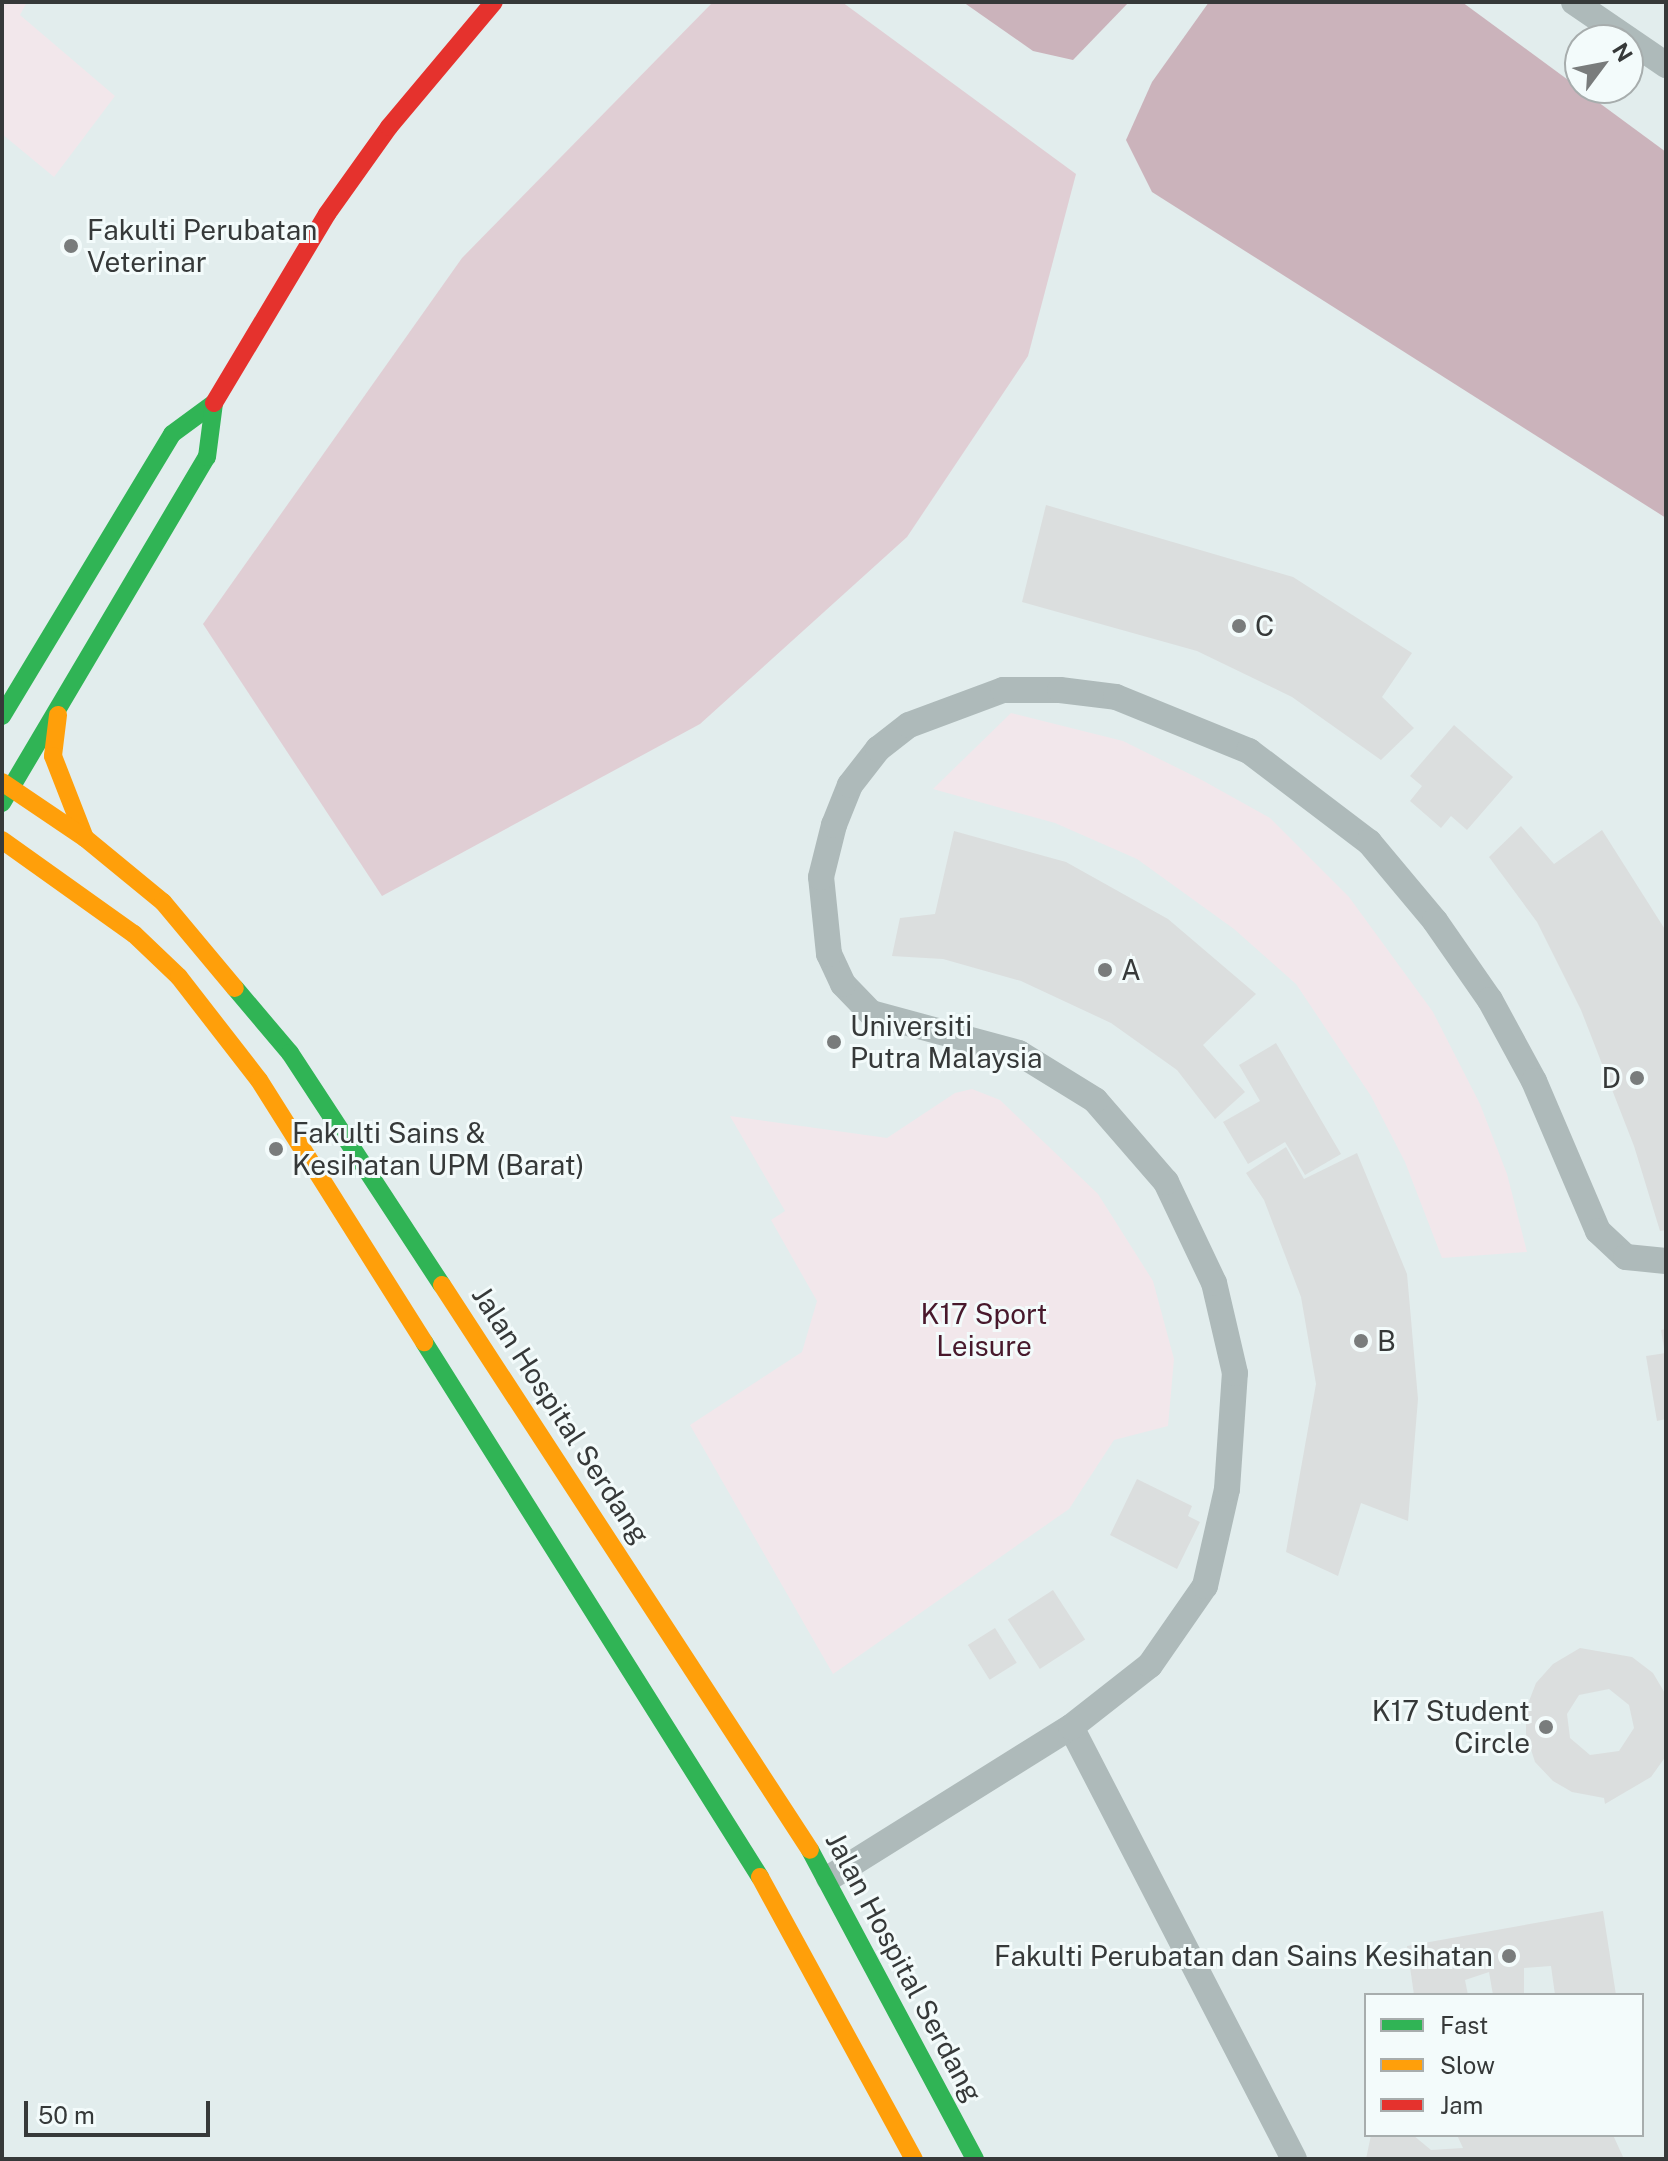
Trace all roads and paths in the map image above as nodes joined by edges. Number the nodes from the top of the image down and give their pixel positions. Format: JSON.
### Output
{"nodes":[{"id":1,"x":1574,"y":2,"type":"edge"},
{"id":2,"x":494,"y":3,"type":"edge"},
{"id":3,"x":1666,"y":65,"type":"edge"},
{"id":4,"x":214,"y":403,"type":"junction"},
{"id":5,"x":23,"y":681,"type":"junction"},
{"id":6,"x":2,"y":691,"type":"edge"},
{"id":7,"x":59,"y":704,"type":"junction"},
{"id":8,"x":2,"y":716,"type":"edge"},
{"id":9,"x":5,"y":790,"type":"edge"},
{"id":10,"x":85,"y":838,"type":"junction"},
{"id":11,"x":2,"y":840,"type":"edge"},
{"id":12,"x":1666,"y":1261,"type":"edge"},
{"id":13,"x":1071,"y":1727,"type":"junction"},
{"id":14,"x":829,"y":1878,"type":"junction"},
{"id":15,"x":914,"y":2159,"type":"edge"},
{"id":16,"x":975,"y":2159,"type":"edge"},
{"id":17,"x":1294,"y":2159,"type":"edge"}],
"edges":[{"from":1,"to":3,"type":"street"},
{"from":2,"to":4,"type":"main road"},
{"from":4,"to":5,"type":"main road"},
{"from":4,"to":7,"type":"main road"},
{"from":5,"to":6,"type":"main road"},
{"from":5,"to":8,"type":"main road"},
{"from":7,"to":9,"type":"main road"},
{"from":7,"to":10,"type":"main road"},
{"from":9,"to":10,"type":"main road","name":"Jalan Hospital Serdang"},
{"from":10,"to":14,"type":"main road","name":"Jalan Hospital Serdang"},
{"from":11,"to":15,"type":"main road"},
{"from":12,"to":13,"type":"street"},
{"from":13,"to":14,"type":"street"},
{"from":13,"to":17,"type":"street"},
{"from":14,"to":16,"type":"main road","name":"Jalan Hospital Serdang"}]}
